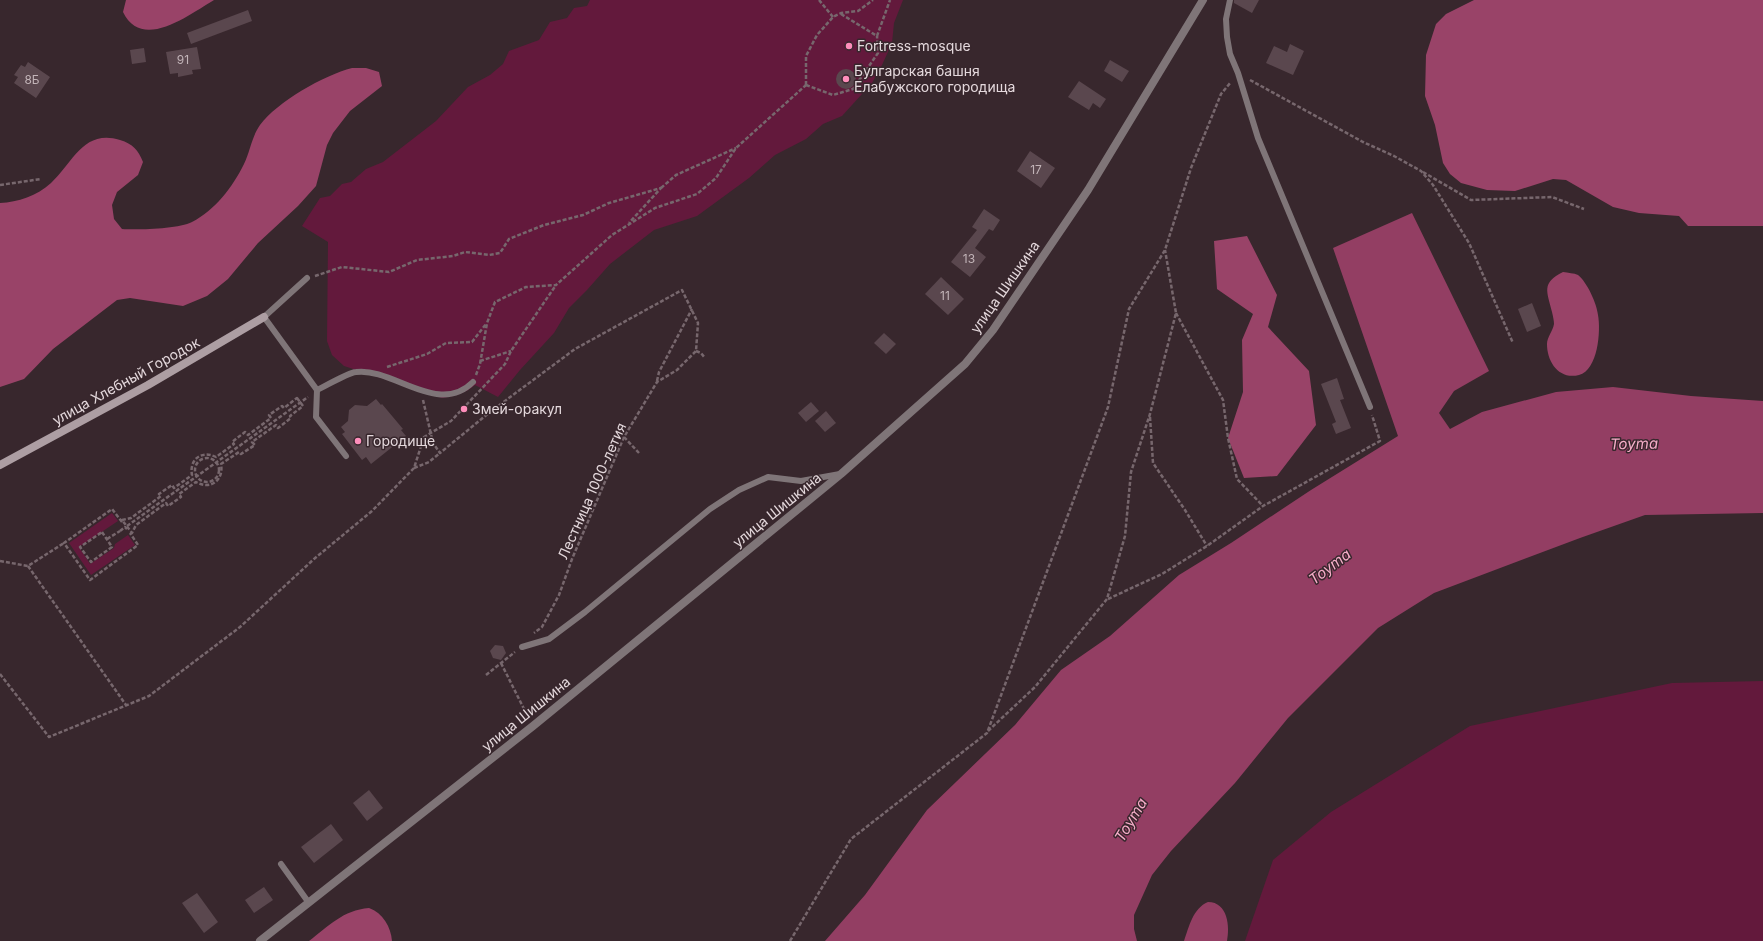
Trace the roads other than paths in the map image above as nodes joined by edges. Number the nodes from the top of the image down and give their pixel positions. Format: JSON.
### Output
{"nodes":[{"id":1,"x":1203,"y":0,"type":"edge"},
{"id":2,"x":1230,"y":0,"type":"edge"},
{"id":3,"x":307,"y":278,"type":"road end"},
{"id":4,"x":264,"y":317,"type":"junction"},
{"id":5,"x":473,"y":382,"type":"road end"},
{"id":6,"x":317,"y":390,"type":"junction"},
{"id":7,"x":1370,"y":407,"type":"road end"},
{"id":8,"x":346,"y":456,"type":"dead end"},
{"id":9,"x":0,"y":465,"type":"edge"},
{"id":10,"x":841,"y":474,"type":"junction"},
{"id":11,"x":522,"y":647,"type":"dead end"},
{"id":12,"x":281,"y":864,"type":"dead end"},
{"id":13,"x":309,"y":903,"type":"junction"},
{"id":14,"x":260,"y":941,"type":"edge"}],
"edges":[{"from":1,"to":10,"type":"street","name":"улица Шишкина"},
{"from":2,"to":7,"type":"lane"},
{"from":3,"to":4,"type":"lane"},
{"from":4,"to":6,"type":"lane"},
{"from":4,"to":9,"type":"street","name":"улица Хлебный Городок"},
{"from":5,"to":6,"type":"lane"},
{"from":6,"to":8,"type":"lane"},
{"from":10,"to":11,"type":"lane"},
{"from":10,"to":13,"type":"street","name":"улица Шишкина"},
{"from":12,"to":13,"type":"lane"},
{"from":13,"to":14,"type":"street","name":"улица Шишкина"}]}
